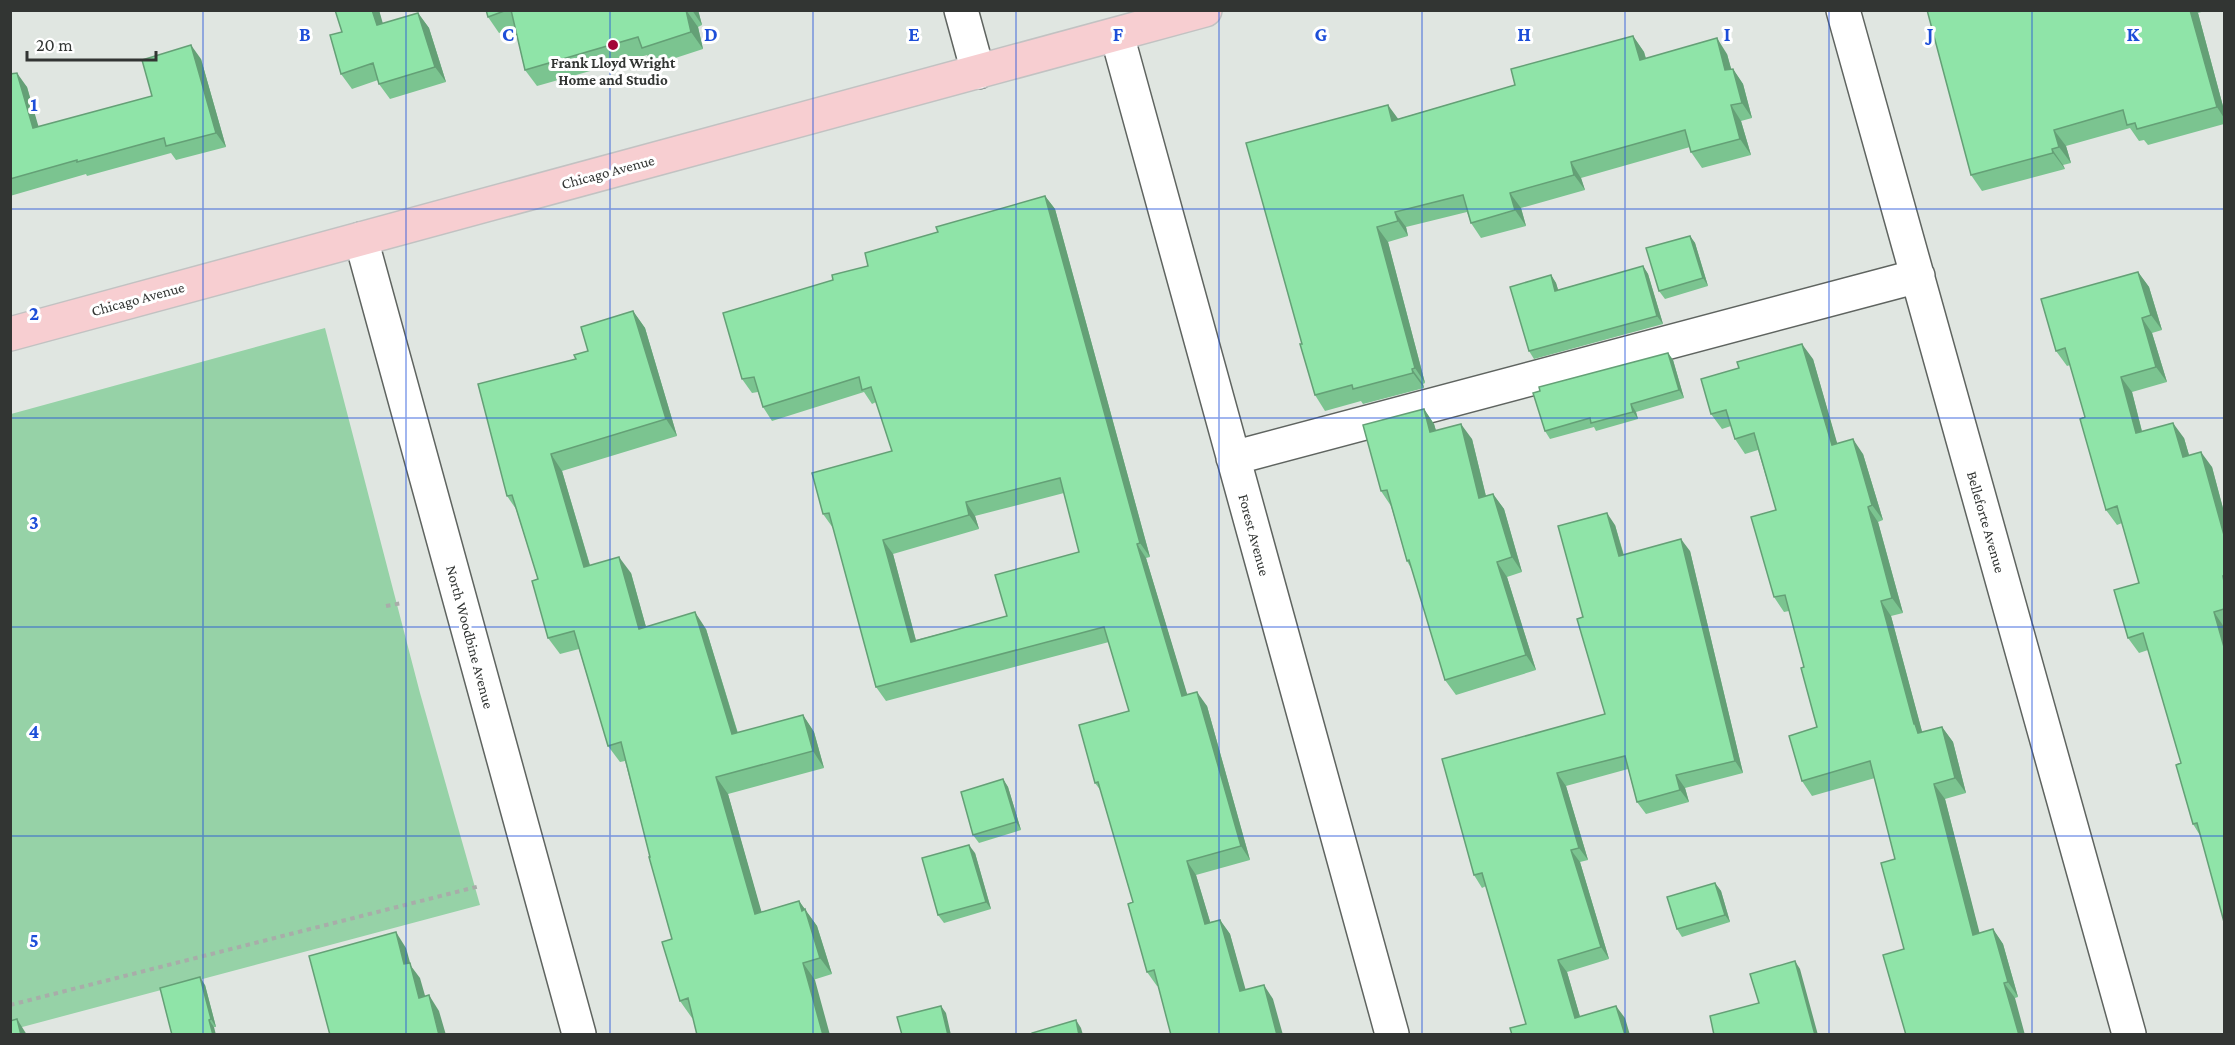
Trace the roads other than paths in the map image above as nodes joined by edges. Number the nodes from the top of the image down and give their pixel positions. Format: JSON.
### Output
{"nodes":[{"id":1,"x":961,"y":10,"type":"edge"},
{"id":2,"x":1205,"y":10,"type":"edge"},
{"id":3,"x":1843,"y":10,"type":"edge"},
{"id":4,"x":1117,"y":34,"type":"junction"},
{"id":5,"x":978,"y":72,"type":"junction"},
{"id":6,"x":361,"y":239,"type":"junction"},
{"id":7,"x":1918,"y":276,"type":"junction"},
{"id":8,"x":10,"y":334,"type":"edge"},
{"id":9,"x":1233,"y":458,"type":"junction"},
{"id":10,"x":579,"y":1035,"type":"edge"},
{"id":11,"x":1392,"y":1035,"type":"edge"},
{"id":12,"x":2129,"y":1035,"type":"edge"}],
"edges":[{"from":1,"to":5,"type":"street"},
{"from":2,"to":4,"type":"main road","name":"Chicago Avenue"},
{"from":3,"to":7,"type":"street","name":"Belleforte Avenue"},
{"from":4,"to":5,"type":"main road","name":"Chicago Avenue"},
{"from":4,"to":9,"type":"street","name":"Forest Avenue"},
{"from":5,"to":6,"type":"main road","name":"Chicago Avenue"},
{"from":6,"to":8,"type":"main road","name":"Chicago Avenue"},
{"from":6,"to":10,"type":"street","name":"North Woodbine Avenue"},
{"from":7,"to":9,"type":"street"},
{"from":7,"to":12,"type":"street","name":"Belleforte Avenue"},
{"from":9,"to":11,"type":"street","name":"Forest Avenue"}]}
